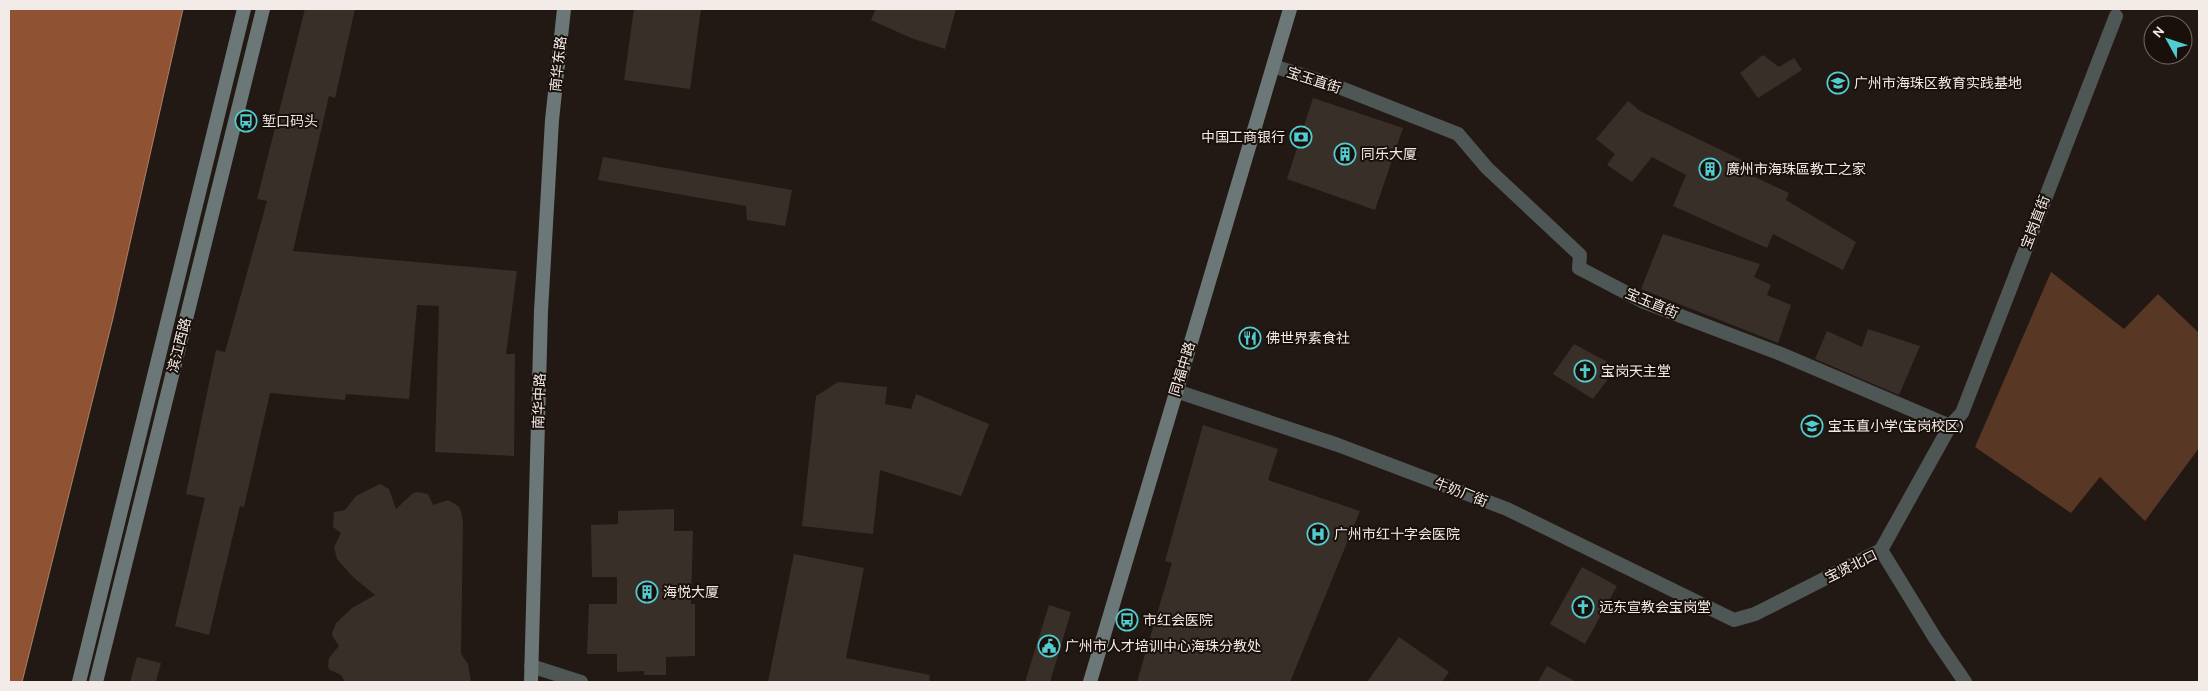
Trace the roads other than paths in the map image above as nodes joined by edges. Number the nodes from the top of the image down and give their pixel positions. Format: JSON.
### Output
{"nodes":[{"id":1,"x":244,"y":9,"type":"edge"},
{"id":2,"x":264,"y":9,"type":"edge"},
{"id":3,"x":564,"y":9,"type":"edge"},
{"id":4,"x":1290,"y":9,"type":"edge"},
{"id":5,"x":2116,"y":16,"type":"dead end"},
{"id":6,"x":1274,"y":61,"type":"junction"},
{"id":7,"x":552,"y":120,"type":"joint"},
{"id":8,"x":1176,"y":391,"type":"junction"},
{"id":9,"x":1950,"y":426,"type":"junction"},
{"id":10,"x":1881,"y":550,"type":"junction"},
{"id":11,"x":1734,"y":620,"type":"joint"},
{"id":12,"x":531,"y":666,"type":"junction"},
{"id":13,"x":78,"y":682,"type":"edge"},
{"id":14,"x":96,"y":682,"type":"edge"},
{"id":15,"x":531,"y":682,"type":"edge"},
{"id":16,"x":581,"y":682,"type":"edge"},
{"id":17,"x":1090,"y":682,"type":"edge"},
{"id":18,"x":1965,"y":682,"type":"edge"}],
"edges":[{"from":1,"to":13,"type":"main road","name":"滨江西路"},
{"from":2,"to":14,"type":"main road","name":"滨江西路"},
{"from":3,"to":7,"type":"main road","name":"南华东路"},
{"from":4,"to":6,"type":"main road","name":"同福中路"},
{"from":5,"to":9,"type":"street","name":"宝岗直街"},
{"from":6,"to":8,"type":"main road","name":"同福中路"},
{"from":6,"to":9,"type":"street","name":"宝玉直街"},
{"from":7,"to":12,"type":"main road","name":"南华中路"},
{"from":8,"to":11,"type":"street","name":"牛奶厂街"},
{"from":8,"to":17,"type":"main road","name":"同福中路"},
{"from":9,"to":10,"type":"street"},
{"from":10,"to":11,"type":"street","name":"宝贤北口"},
{"from":10,"to":18,"type":"street","name":"宝贤北口"},
{"from":12,"to":15,"type":"main road","name":"南华中路"},
{"from":12,"to":16,"type":"street"}]}
